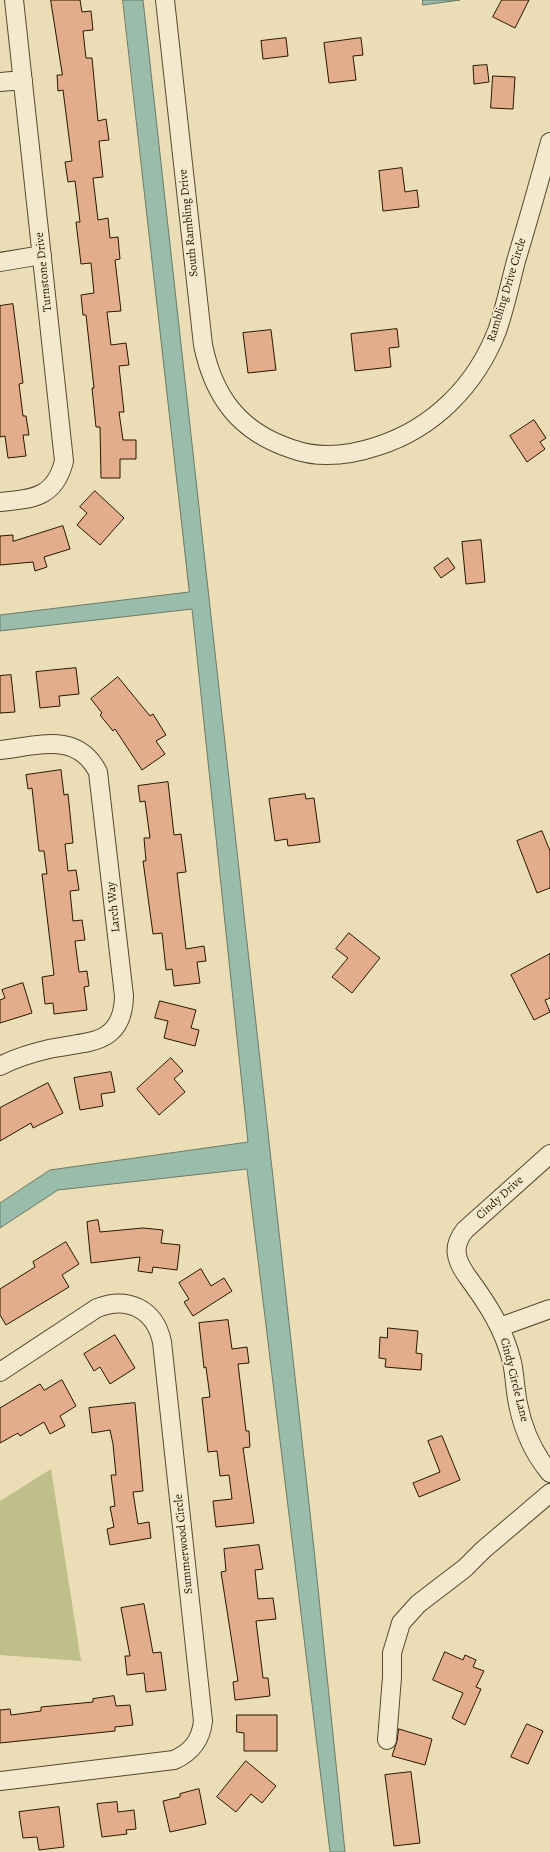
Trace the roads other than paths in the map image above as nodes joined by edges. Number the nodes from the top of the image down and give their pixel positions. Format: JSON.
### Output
{"nodes":[{"id":1,"x":14,"y":0,"type":"edge"},
{"id":2,"x":164,"y":0,"type":"edge"},
{"id":3,"x":23,"y":80,"type":"junction"},
{"id":4,"x":0,"y":82,"type":"edge"},
{"id":5,"x":550,"y":142,"type":"edge"},
{"id":6,"x":42,"y":254,"type":"junction"},
{"id":7,"x":0,"y":262,"type":"edge"},
{"id":8,"x":252,"y":430,"type":"joint"},
{"id":9,"x":0,"y":502,"type":"edge"},
{"id":10,"x":0,"y":750,"type":"edge"},
{"id":11,"x":0,"y":1066,"type":"edge"},
{"id":12,"x":550,"y":1154,"type":"edge"},
{"id":13,"x":456,"y":1246,"type":"joint"},
{"id":14,"x":550,"y":1308,"type":"edge"},
{"id":15,"x":500,"y":1327,"type":"junction"},
{"id":16,"x":0,"y":1372,"type":"edge"},
{"id":17,"x":550,"y":1473,"type":"edge"},
{"id":18,"x":550,"y":1493,"type":"edge"},
{"id":19,"x":386,"y":1740,"type":"dead end"},
{"id":20,"x":0,"y":1781,"type":"edge"}],
"edges":[{"from":1,"to":3,"type":"street","name":"Turnstone Drive"},
{"from":2,"to":8,"type":"street","name":"South Rambling Drive"},
{"from":3,"to":4,"type":"street"},
{"from":3,"to":6,"type":"street","name":"Turnstone Drive"},
{"from":5,"to":8,"type":"street","name":"Rambling Drive Circle"},
{"from":6,"to":7,"type":"street"},
{"from":6,"to":9,"type":"street","name":"Turnstone Drive"},
{"from":10,"to":11,"type":"street","name":"Larch Way"},
{"from":12,"to":13,"type":"street","name":"Cindy Drive"},
{"from":13,"to":15,"type":"street","name":"Cindy Circle Lane"},
{"from":14,"to":15,"type":"street"},
{"from":15,"to":17,"type":"street","name":"Cindy Circle Lane"},
{"from":16,"to":20,"type":"street","name":"Summerwood Circle"},
{"from":18,"to":19,"type":"street"}]}
